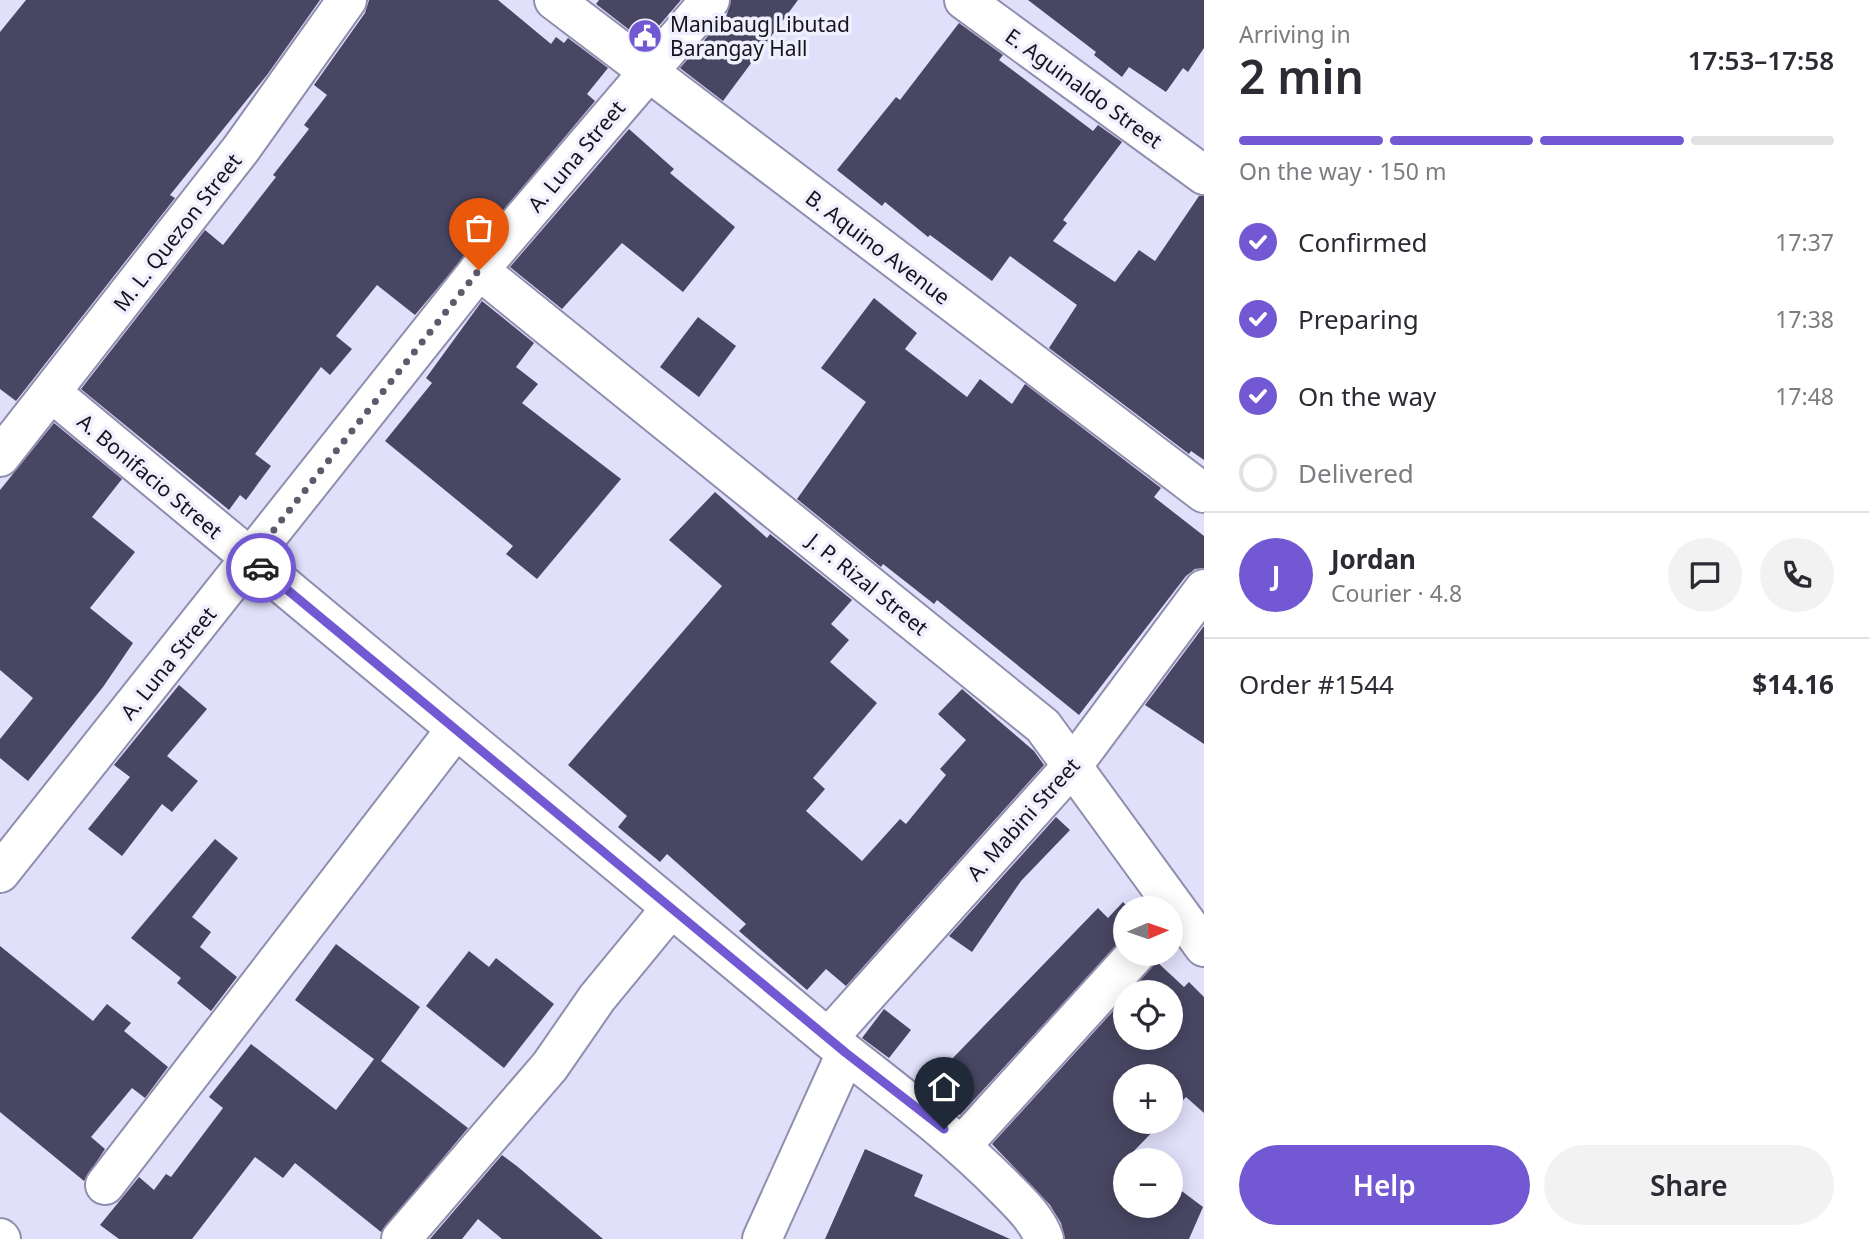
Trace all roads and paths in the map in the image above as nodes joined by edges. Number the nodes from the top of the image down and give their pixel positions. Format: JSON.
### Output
{"nodes":[{"id":1,"x":347,"y":0,"type":"edge"},
{"id":2,"x":554,"y":0,"type":"edge"},
{"id":3,"x":710,"y":0,"type":"edge"},
{"id":4,"x":964,"y":0,"type":"edge"},
{"id":5,"x":648,"y":73,"type":"junction"},
{"id":6,"x":1204,"y":175,"type":"edge"},
{"id":7,"x":479,"y":270,"type":"junction"},
{"id":8,"x":52,"y":394,"type":"junction"},
{"id":9,"x":0,"y":457,"type":"edge"},
{"id":10,"x":1204,"y":493,"type":"edge"},
{"id":11,"x":251,"y":559,"type":"junction"},
{"id":12,"x":1204,"y":589,"type":"edge"},
{"id":13,"x":456,"y":729,"type":"junction"},
{"id":14,"x":1073,"y":765,"type":"junction"},
{"id":15,"x":0,"y":873,"type":"edge"},
{"id":16,"x":1162,"y":896,"type":"edge"},
{"id":17,"x":671,"y":908,"type":"junction"},
{"id":18,"x":1183,"y":924,"type":"edge"},
{"id":19,"x":1204,"y":947,"type":"edge"},
{"id":20,"x":1125,"y":966,"type":"edge"},
{"id":21,"x":837,"y":1045,"type":"junction"},
{"id":22,"x":963,"y":1144,"type":"junction"},
{"id":23,"x":105,"y":1185,"type":"dead end"},
{"id":24,"x":401,"y":1239,"type":"edge"},
{"id":25,"x":762,"y":1239,"type":"edge"},
{"id":26,"x":1044,"y":1239,"type":"edge"}],
"edges":[{"from":1,"to":8,"type":"street","name":"M. L. Quezon Street"},
{"from":2,"to":5,"type":"street","name":"B. Aquino Avenue"},
{"from":3,"to":5,"type":"street","name":"A. Luna Street"},
{"from":4,"to":6,"type":"street","name":"E. Aguinaldo Street"},
{"from":5,"to":7,"type":"street","name":"A. Luna Street"},
{"from":5,"to":10,"type":"street","name":"B. Aquino Avenue"},
{"from":7,"to":11,"type":"street","name":"A. Luna Street"},
{"from":7,"to":14,"type":"street","name":"J. P. Rizal Street"},
{"from":8,"to":9,"type":"street","name":"M. L. Quezon Street"},
{"from":8,"to":11,"type":"street","name":"A. Bonifacio Street"},
{"from":11,"to":13,"type":"street","name":"A. Bonifacio Street"},
{"from":11,"to":15,"type":"street","name":"A. Luna Street"},
{"from":12,"to":14,"type":"street","name":"A. Mabini Street"},
{"from":13,"to":17,"type":"street","name":"A. Bonifacio Street"},
{"from":13,"to":23,"type":"street"},
{"from":14,"to":16,"type":"street","name":"J. P. Rizal Street"},
{"from":14,"to":21,"type":"street","name":"A. Mabini Street"},
{"from":17,"to":21,"type":"street","name":"A. Bonifacio Street"},
{"from":17,"to":24,"type":"street"},
{"from":18,"to":19,"type":"street","name":"J. P. Rizal Street"},
{"from":20,"to":22,"type":"street"},
{"from":21,"to":22,"type":"street","name":"A. Bonifacio Street"},
{"from":21,"to":25,"type":"street","name":"A. Mabini Street"},
{"from":22,"to":26,"type":"street","name":"A. Bonifacio Street"}]}
